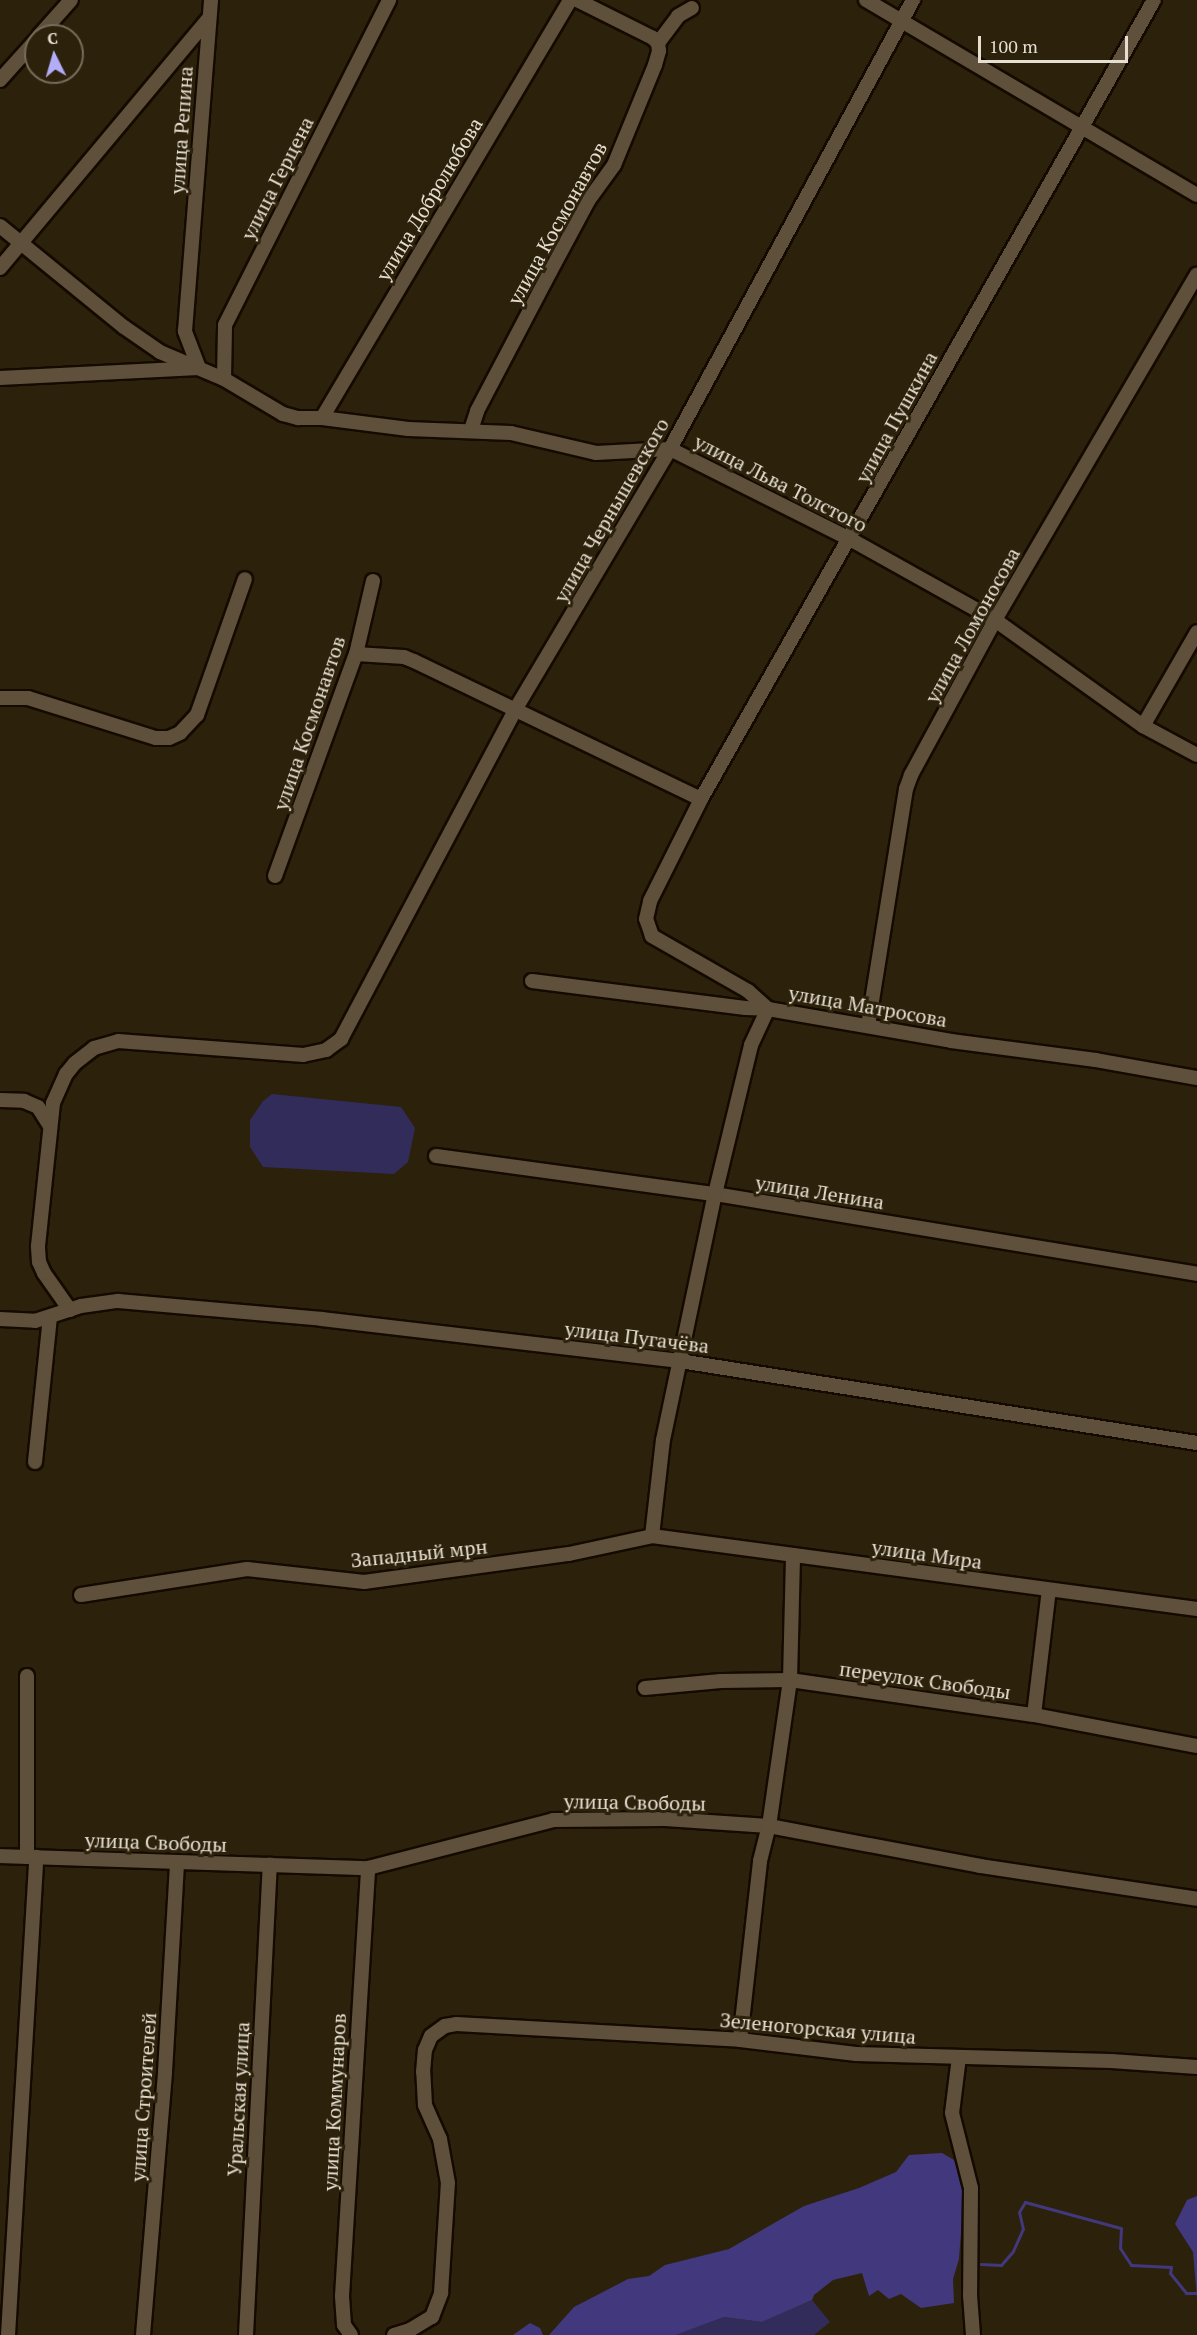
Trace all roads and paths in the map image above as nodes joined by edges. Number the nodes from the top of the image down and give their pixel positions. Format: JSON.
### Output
{"nodes":[{"id":1,"x":71,"y":0,"type":"edge"},
{"id":2,"x":211,"y":0,"type":"edge"},
{"id":3,"x":389,"y":0,"type":"edge"},
{"id":4,"x":570,"y":0,"type":"edge"},
{"id":5,"x":577,"y":0,"type":"edge"},
{"id":6,"x":866,"y":0,"type":"edge"},
{"id":7,"x":912,"y":0,"type":"edge"},
{"id":8,"x":1154,"y":0,"type":"edge"},
{"id":9,"x":692,"y":8,"type":"dead end"},
{"id":10,"x":209,"y":18,"type":"junction"},
{"id":11,"x":901,"y":20,"type":"junction"},
{"id":12,"x":50,"y":24,"type":"edge"},
{"id":13,"x":658,"y":43,"type":"junction"},
{"id":14,"x":24,"y":53,"type":"edge"},
{"id":15,"x":0,"y":80,"type":"edge"},
{"id":16,"x":1082,"y":127,"type":"junction"},
{"id":17,"x":1197,"y":195,"type":"edge"},
{"id":18,"x":0,"y":226,"type":"edge"},
{"id":19,"x":21,"y":243,"type":"junction"},
{"id":20,"x":0,"y":268,"type":"edge"},
{"id":21,"x":1197,"y":275,"type":"edge"},
{"id":22,"x":199,"y":368,"type":"junction"},
{"id":23,"x":0,"y":378,"type":"edge"},
{"id":24,"x":224,"y":379,"type":"junction"},
{"id":25,"x":322,"y":418,"type":"junction"},
{"id":26,"x":471,"y":430,"type":"junction"},
{"id":27,"x":670,"y":449,"type":"junction"},
{"id":28,"x":850,"y":539,"type":"junction"},
{"id":29,"x":245,"y":579,"type":"dead end"},
{"id":30,"x":374,"y":581,"type":"dead end"},
{"id":31,"x":995,"y":620,"type":"junction"},
{"id":32,"x":1197,"y":632,"type":"edge"},
{"id":33,"x":356,"y":654,"type":"junction"},
{"id":34,"x":0,"y":698,"type":"edge"},
{"id":35,"x":515,"y":710,"type":"junction"},
{"id":36,"x":1143,"y":726,"type":"junction"},
{"id":37,"x":1197,"y":755,"type":"edge"},
{"id":38,"x":701,"y":800,"type":"junction"},
{"id":39,"x":275,"y":876,"type":"dead end"},
{"id":40,"x":532,"y":981,"type":"dead end"},
{"id":41,"x":768,"y":1009,"type":"junction"},
{"id":42,"x":868,"y":1026,"type":"junction"},
{"id":43,"x":1197,"y":1078,"type":"edge"},
{"id":44,"x":0,"y":1101,"type":"edge"},
{"id":45,"x":50,"y":1126,"type":"junction"},
{"id":46,"x":436,"y":1156,"type":"dead end"},
{"id":47,"x":715,"y":1194,"type":"junction"},
{"id":48,"x":1197,"y":1274,"type":"edge"},
{"id":49,"x":70,"y":1310,"type":"junction"},
{"id":50,"x":50,"y":1318,"type":"junction"},
{"id":51,"x":0,"y":1319,"type":"edge"},
{"id":52,"x":680,"y":1361,"type":"junction"},
{"id":53,"x":1197,"y":1443,"type":"edge"},
{"id":54,"x":35,"y":1462,"type":"dead end"},
{"id":55,"x":652,"y":1536,"type":"junction"},
{"id":56,"x":793,"y":1556,"type":"junction"},
{"id":57,"x":1049,"y":1590,"type":"junction"},
{"id":58,"x":81,"y":1595,"type":"dead end"},
{"id":59,"x":1197,"y":1610,"type":"edge"},
{"id":60,"x":27,"y":1676,"type":"dead end"},
{"id":61,"x":790,"y":1680,"type":"junction"},
{"id":62,"x":645,"y":1688,"type":"dead end"},
{"id":63,"x":1034,"y":1715,"type":"junction"},
{"id":64,"x":1197,"y":1746,"type":"edge"},
{"id":65,"x":768,"y":1826,"type":"junction"},
{"id":66,"x":0,"y":1856,"type":"edge"},
{"id":67,"x":31,"y":1857,"type":"junction"},
{"id":68,"x":177,"y":1862,"type":"junction"},
{"id":69,"x":270,"y":1865,"type":"junction"},
{"id":70,"x":368,"y":1868,"type":"junction"},
{"id":71,"x":1197,"y":1899,"type":"edge"},
{"id":72,"x":740,"y":2040,"type":"junction"},
{"id":73,"x":960,"y":2057,"type":"junction"},
{"id":74,"x":1197,"y":2067,"type":"edge"},
{"id":75,"x":8,"y":2335,"type":"edge"},
{"id":76,"x":143,"y":2335,"type":"edge"},
{"id":77,"x":246,"y":2335,"type":"edge"},
{"id":78,"x":351,"y":2335,"type":"edge"},
{"id":79,"x":394,"y":2335,"type":"edge"},
{"id":80,"x":973,"y":2335,"type":"edge"}],
"edges":[{"from":1,"to":12,"type":"street"},
{"from":2,"to":10,"type":"street"},
{"from":3,"to":24,"type":"street","name":"улица Герцена"},
{"from":4,"to":25,"type":"street","name":"улица Добролюбова"},
{"from":5,"to":13,"type":"street"},
{"from":6,"to":11,"type":"street"},
{"from":7,"to":11,"type":"street","name":"улица Чернышевского"},
{"from":8,"to":16,"type":"street","name":"улица Пушкина"},
{"from":9,"to":13,"type":"street","name":"улица Космонавтов"},
{"from":10,"to":19,"type":"street","name":"улица Репина"},
{"from":10,"to":22,"type":"street","name":"улица Репина"},
{"from":11,"to":16,"type":"street"},
{"from":11,"to":27,"type":"street","name":"улица Чернышевского"},
{"from":13,"to":26,"type":"street","name":"улица Космонавтов"},
{"from":14,"to":15,"type":"street"},
{"from":16,"to":17,"type":"street"},
{"from":16,"to":28,"type":"street","name":"улица Пушкина"},
{"from":18,"to":19,"type":"street","name":"улица Льва Толстого"},
{"from":19,"to":20,"type":"street","name":"улица Репина"},
{"from":19,"to":22,"type":"street","name":"улица Льва Толстого"},
{"from":21,"to":31,"type":"street","name":"улица Ломоносова"},
{"from":22,"to":23,"type":"street"},
{"from":22,"to":24,"type":"street","name":"улица Льва Толстого"},
{"from":24,"to":25,"type":"street","name":"улица Льва Толстого"},
{"from":25,"to":26,"type":"street","name":"улица Льва Толстого"},
{"from":26,"to":27,"type":"street","name":"улица Льва Толстого"},
{"from":27,"to":28,"type":"street","name":"улица Льва Толстого"},
{"from":27,"to":35,"type":"street","name":"улица Чернышевского"},
{"from":28,"to":31,"type":"street","name":"улица Льва Толстого"},
{"from":28,"to":38,"type":"street","name":"улица Пушкина"},
{"from":29,"to":34,"type":"street"},
{"from":30,"to":33,"type":"street","name":"улица Космонавтов"},
{"from":31,"to":36,"type":"street","name":"улица Льва Толстого"},
{"from":31,"to":42,"type":"street","name":"улица Ломоносова"},
{"from":32,"to":36,"type":"street"},
{"from":33,"to":35,"type":"street"},
{"from":33,"to":39,"type":"street","name":"улица Космонавтов"},
{"from":35,"to":38,"type":"street"},
{"from":35,"to":45,"type":"street","name":"улица Чернышевского"},
{"from":36,"to":37,"type":"street","name":"улица Льва Толстого"},
{"from":38,"to":41,"type":"street","name":"улица Пушкина"},
{"from":40,"to":41,"type":"street","name":"улица Матросова"},
{"from":41,"to":42,"type":"street","name":"улица Матросова"},
{"from":41,"to":47,"type":"street"},
{"from":42,"to":43,"type":"street","name":"улица Матросова"},
{"from":44,"to":45,"type":"street"},
{"from":45,"to":49,"type":"street"},
{"from":46,"to":47,"type":"street","name":"улица Ленина"},
{"from":47,"to":48,"type":"street","name":"улица Ленина"},
{"from":47,"to":52,"type":"street"},
{"from":49,"to":50,"type":"street","name":"улица Пугачёва"},
{"from":49,"to":52,"type":"street","name":"улица Пугачёва"},
{"from":50,"to":51,"type":"street","name":"улица Пугачёва"},
{"from":50,"to":54,"type":"street"},
{"from":52,"to":53,"type":"street","name":"улица Пугачёва"},
{"from":52,"to":55,"type":"street"},
{"from":55,"to":56,"type":"street","name":"улица Мира"},
{"from":55,"to":58,"type":"street","name":"Западный мрн"},
{"from":56,"to":57,"type":"street","name":"улица Мира"},
{"from":56,"to":61,"type":"street"},
{"from":57,"to":59,"type":"street","name":"улица Мира"},
{"from":57,"to":63,"type":"street"},
{"from":60,"to":67,"type":"street"},
{"from":61,"to":62,"type":"street","name":"переулок Свободы"},
{"from":61,"to":63,"type":"street","name":"переулок Свободы"},
{"from":61,"to":65,"type":"street"},
{"from":63,"to":64,"type":"street","name":"переулок Свободы"},
{"from":65,"to":70,"type":"street","name":"улица Свободы"},
{"from":65,"to":71,"type":"street","name":"улица Свободы"},
{"from":65,"to":72,"type":"street"},
{"from":66,"to":67,"type":"street","name":"улица Свободы"},
{"from":67,"to":68,"type":"street","name":"улица Свободы"},
{"from":67,"to":75,"type":"street"},
{"from":68,"to":69,"type":"street","name":"улица Свободы"},
{"from":68,"to":76,"type":"street","name":"улица Строителей"},
{"from":69,"to":70,"type":"street","name":"улица Свободы"},
{"from":69,"to":77,"type":"street","name":"Уральская улица"},
{"from":70,"to":78,"type":"street","name":"улица Коммунаров"},
{"from":72,"to":73,"type":"street","name":"Зеленогорская улица"},
{"from":72,"to":79,"type":"street","name":"Зеленогорская улица"},
{"from":73,"to":74,"type":"street","name":"Зеленогорская улица"},
{"from":73,"to":80,"type":"street"}]}
